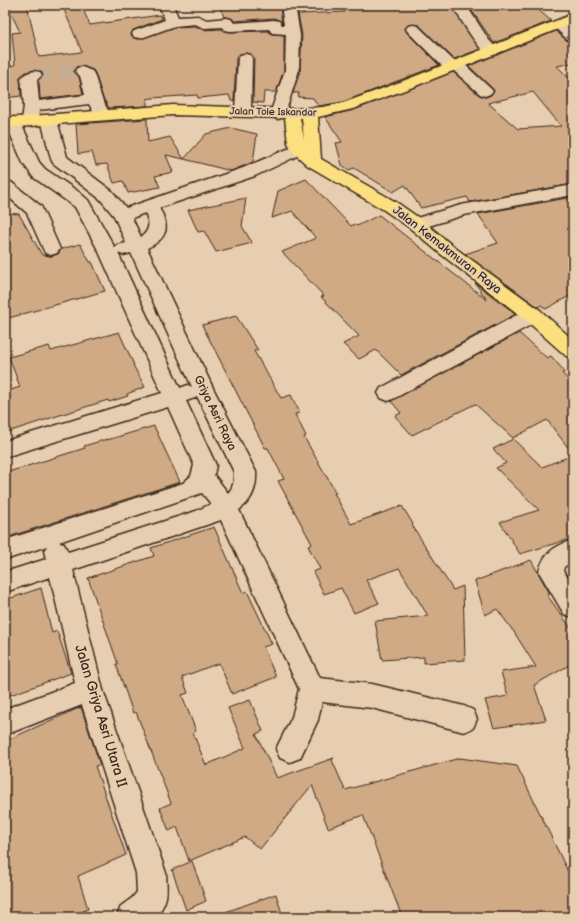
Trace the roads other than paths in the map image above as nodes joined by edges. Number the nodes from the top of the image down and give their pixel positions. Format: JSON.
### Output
{"nodes":[{"id":1,"x":166,"y":5,"type":"edge"},
{"id":2,"x":288,"y":5,"type":"edge"},
{"id":3,"x":459,"y":5,"type":"edge"},
{"id":4,"x":173,"y":22,"type":"junction"},
{"id":5,"x":567,"y":22,"type":"edge"},
{"id":6,"x":291,"y":29,"type":"junction"},
{"id":7,"x":413,"y":29,"type":"dead end"},
{"id":8,"x":139,"y":34,"type":"dead end"},
{"id":9,"x":573,"y":36,"type":"edge"},
{"id":10,"x":492,"y":51,"type":"junction"},
{"id":11,"x":245,"y":58,"type":"dead end"},
{"id":12,"x":454,"y":66,"type":"junction"},
{"id":13,"x":82,"y":71,"type":"dead end"},
{"id":14,"x":35,"y":75,"type":"dead end"},
{"id":15,"x":485,"y":91,"type":"dead end"},
{"id":16,"x":94,"y":99,"type":"junction"},
{"id":17,"x":32,"y":106,"type":"junction"},
{"id":18,"x":243,"y":111,"type":"junction"},
{"id":19,"x":285,"y":114,"type":"junction"},
{"id":20,"x":310,"y":114,"type":"junction"},
{"id":21,"x":102,"y":115,"type":"junction"},
{"id":22,"x":49,"y":120,"type":"junction"},
{"id":23,"x":30,"y":121,"type":"junction"},
{"id":24,"x":9,"y":123,"type":"edge"},
{"id":25,"x":291,"y":153,"type":"dead end"},
{"id":26,"x":313,"y":161,"type":"junction"},
{"id":27,"x":5,"y":186,"type":"edge"},
{"id":28,"x":573,"y":190,"type":"edge"},
{"id":29,"x":106,"y":195,"type":"junction"},
{"id":30,"x":48,"y":199,"type":"junction"},
{"id":31,"x":82,"y":204,"type":"junction"},
{"id":32,"x":149,"y":206,"type":"junction"},
{"id":33,"x":122,"y":215,"type":"junction"},
{"id":34,"x":416,"y":224,"type":"junction"},
{"id":35,"x":136,"y":246,"type":"junction"},
{"id":36,"x":51,"y":249,"type":"dead end"},
{"id":37,"x":108,"y":252,"type":"junction"},
{"id":38,"x":533,"y":315,"type":"junction"},
{"id":39,"x":573,"y":351,"type":"edge"},
{"id":40,"x":203,"y":388,"type":"junction"},
{"id":41,"x":388,"y":393,"type":"dead end"},
{"id":42,"x":175,"y":397,"type":"junction"},
{"id":43,"x":5,"y":449,"type":"edge"},
{"id":44,"x":203,"y":478,"type":"junction"},
{"id":45,"x":227,"y":508,"type":"junction"},
{"id":46,"x":52,"y":535,"type":"junction"},
{"id":47,"x":5,"y":550,"type":"edge"},
{"id":48,"x":573,"y":550,"type":"edge"},
{"id":49,"x":60,"y":564,"type":"junction"},
{"id":50,"x":5,"y":582,"type":"edge"},
{"id":51,"x":573,"y":606,"type":"edge"},
{"id":52,"x":312,"y":689,"type":"junction"},
{"id":53,"x":90,"y":690,"type":"junction"},
{"id":54,"x":464,"y":719,"type":"dead end"},
{"id":55,"x":5,"y":722,"type":"edge"},
{"id":56,"x":290,"y":749,"type":"dead end"},
{"id":57,"x":132,"y":917,"type":"edge"}],
"edges":[{"from":1,"to":4,"type":"street"},
{"from":2,"to":6,"type":"street"},
{"from":3,"to":10,"type":"street"},
{"from":4,"to":6,"type":"street"},
{"from":4,"to":8,"type":"street"},
{"from":5,"to":9,"type":"street"},
{"from":5,"to":10,"type":"main road","name":"Jalan Tole Iskandar"},
{"from":6,"to":19,"type":"street"},
{"from":7,"to":12,"type":"street"},
{"from":10,"to":12,"type":"main road","name":"Jalan Tole Iskandar"},
{"from":11,"to":18,"type":"street"},
{"from":12,"to":15,"type":"street"},
{"from":12,"to":20,"type":"main road","name":"Jalan Tole Iskandar"},
{"from":13,"to":16,"type":"street"},
{"from":14,"to":17,"type":"street"},
{"from":16,"to":17,"type":"street"},
{"from":16,"to":21,"type":"street"},
{"from":17,"to":23,"type":"street"},
{"from":18,"to":19,"type":"main road","name":"Jalan Tole Iskandar"},
{"from":18,"to":21,"type":"main road","name":"Jalan Tole Iskandar"},
{"from":19,"to":20,"type":"main road","name":"Jalan Tole Iskandar"},
{"from":19,"to":26,"type":"main road","name":"Jalan Kemakmuran Raya"},
{"from":20,"to":26,"type":"main road"},
{"from":21,"to":22,"type":"main road","name":"Jalan Tole Iskandar"},
{"from":22,"to":23,"type":"main road","name":"Jalan Tole Iskandar"},
{"from":22,"to":29,"type":"street","name":"Griya Asri Raya"},
{"from":23,"to":24,"type":"main road","name":"Jalan Tole Iskandar"},
{"from":24,"to":30,"type":"street"},
{"from":25,"to":32,"type":"street"},
{"from":26,"to":34,"type":"main road","name":"Jalan Kemakmuran Raya"},
{"from":27,"to":30,"type":"street"},
{"from":28,"to":34,"type":"street"},
{"from":29,"to":31,"type":"street"},
{"from":29,"to":33,"type":"street","name":"Griya Asri Raya"},
{"from":30,"to":31,"type":"street"},
{"from":30,"to":36,"type":"street"},
{"from":31,"to":37,"type":"street"},
{"from":32,"to":33,"type":"street"},
{"from":32,"to":35,"type":"street"},
{"from":33,"to":35,"type":"street","name":"Griya Asri Raya"},
{"from":34,"to":38,"type":"main road","name":"Jalan Kemakmuran Raya"},
{"from":35,"to":37,"type":"street"},
{"from":35,"to":40,"type":"street","name":"Griya Asri Raya"},
{"from":37,"to":42,"type":"street"},
{"from":38,"to":39,"type":"main road","name":"Jalan Kemakmuran Raya"},
{"from":38,"to":41,"type":"street"},
{"from":40,"to":42,"type":"street"},
{"from":40,"to":45,"type":"street","name":"Griya Asri Raya"},
{"from":42,"to":43,"type":"street"},
{"from":42,"to":44,"type":"street"},
{"from":44,"to":45,"type":"street"},
{"from":44,"to":46,"type":"street"},
{"from":45,"to":49,"type":"street","name":"Griya Asri Raya"},
{"from":45,"to":52,"type":"street"},
{"from":46,"to":47,"type":"street"},
{"from":46,"to":49,"type":"street","name":"Jalan Griya Asri Utara II"},
{"from":48,"to":51,"type":"street"},
{"from":49,"to":50,"type":"street","name":"Griya Asri Raya"},
{"from":49,"to":53,"type":"street","name":"Jalan Griya Asri Utara II"},
{"from":52,"to":54,"type":"street"},
{"from":52,"to":56,"type":"street"},
{"from":53,"to":55,"type":"street"},
{"from":53,"to":57,"type":"street","name":"Jalan Griya Asri Utara II"}]}
